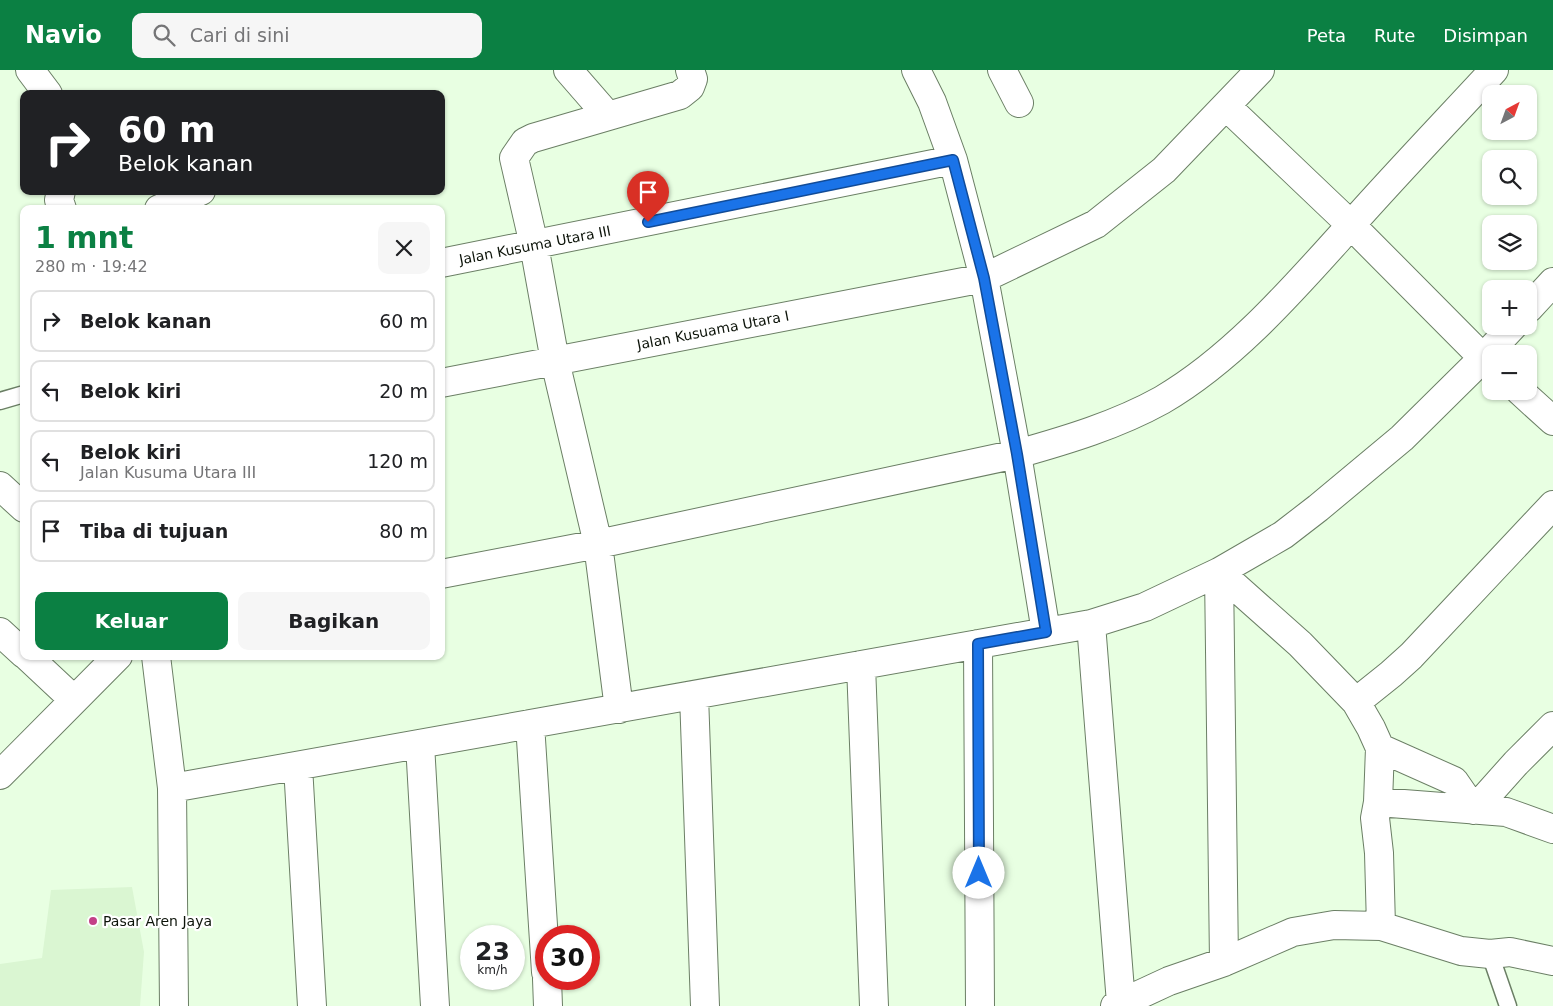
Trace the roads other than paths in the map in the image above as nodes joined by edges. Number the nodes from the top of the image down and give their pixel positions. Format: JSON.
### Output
{"nodes":[{"id":1,"x":30,"y":70,"type":"edge"},
{"id":2,"x":568,"y":70,"type":"edge"},
{"id":3,"x":690,"y":70,"type":"edge"},
{"id":4,"x":916,"y":70,"type":"edge"},
{"id":5,"x":1002,"y":70,"type":"edge"},
{"id":6,"x":1260,"y":70,"type":"edge"},
{"id":7,"x":1494,"y":70,"type":"edge"},
{"id":8,"x":45,"y":90,"type":"edge"},
{"id":9,"x":1019,"y":103,"type":"dead end"},
{"id":10,"x":1226,"y":106,"type":"junction"},
{"id":11,"x":608,"y":116,"type":"junction"},
{"id":12,"x":953,"y":160,"type":"junction"},
{"id":13,"x":192,"y":195,"type":"edge"},
{"id":14,"x":168,"y":205,"type":"edge"},
{"id":15,"x":1351,"y":225,"type":"junction"},
{"id":16,"x":534,"y":245,"type":"junction"},
{"id":17,"x":445,"y":263,"type":"edge"},
{"id":18,"x":984,"y":278,"type":"junction"},
{"id":19,"x":1553,"y":282,"type":"edge"},
{"id":20,"x":1537,"y":299,"type":"edge"},
{"id":21,"x":1482,"y":357,"type":"edge"},
{"id":22,"x":555,"y":361,"type":"junction"},
{"id":23,"x":1482,"y":365,"type":"edge"},
{"id":24,"x":445,"y":382,"type":"edge"},
{"id":25,"x":20,"y":395,"type":"edge"},
{"id":26,"x":1530,"y":400,"type":"edge"},
{"id":27,"x":0,"y":401,"type":"edge"},
{"id":28,"x":1553,"y":421,"type":"edge"},
{"id":29,"x":1017,"y":454,"type":"junction"},
{"id":30,"x":0,"y":486,"type":"edge"},
{"id":31,"x":20,"y":504,"type":"edge"},
{"id":32,"x":1553,"y":505,"type":"edge"},
{"id":33,"x":598,"y":544,"type":"junction"},
{"id":34,"x":1219,"y":572,"type":"junction"},
{"id":35,"x":445,"y":573,"type":"edge"},
{"id":36,"x":1091,"y":624,"type":"junction"},
{"id":37,"x":0,"y":632,"type":"edge"},
{"id":38,"x":1046,"y":632,"type":"junction"},
{"id":39,"x":978,"y":644,"type":"junction"},
{"id":40,"x":20,"y":650,"type":"edge"},
{"id":41,"x":31,"y":660,"type":"edge"},
{"id":42,"x":114,"y":660,"type":"edge"},
{"id":43,"x":156,"y":660,"type":"edge"},
{"id":44,"x":861,"y":665,"type":"junction"},
{"id":45,"x":694,"y":695,"type":"junction"},
{"id":46,"x":74,"y":700,"type":"junction"},
{"id":47,"x":1356,"y":702,"type":"junction"},
{"id":48,"x":619,"y":708,"type":"junction"},
{"id":49,"x":530,"y":724,"type":"junction"},
{"id":50,"x":1553,"y":726,"type":"edge"},
{"id":51,"x":420,"y":744,"type":"junction"},
{"id":52,"x":1380,"y":748,"type":"junction"},
{"id":53,"x":298,"y":766,"type":"junction"},
{"id":54,"x":0,"y":775,"type":"edge"},
{"id":55,"x":172,"y":788,"type":"junction"},
{"id":56,"x":1378,"y":802,"type":"junction"},
{"id":57,"x":1474,"y":810,"type":"junction"},
{"id":58,"x":1553,"y":829,"type":"edge"},
{"id":59,"x":543,"y":925,"type":"edge"},
{"id":60,"x":1380,"y":926,"type":"junction"},
{"id":61,"x":1490,"y":954,"type":"junction"},
{"id":62,"x":1553,"y":961,"type":"edge"},
{"id":63,"x":1224,"y":962,"type":"junction"},
{"id":64,"x":547,"y":990,"type":"edge"},
{"id":65,"x":1119,"y":1005,"type":"edge"},
{"id":66,"x":174,"y":1006,"type":"edge"},
{"id":67,"x":312,"y":1006,"type":"edge"},
{"id":68,"x":435,"y":1006,"type":"edge"},
{"id":69,"x":548,"y":1006,"type":"edge"},
{"id":70,"x":705,"y":1006,"type":"edge"},
{"id":71,"x":874,"y":1006,"type":"edge"},
{"id":72,"x":980,"y":1006,"type":"edge"},
{"id":73,"x":1508,"y":1006,"type":"edge"}],
"edges":[{"from":1,"to":8,"type":"street"},
{"from":2,"to":11,"type":"street"},
{"from":3,"to":11,"type":"street"},
{"from":4,"to":12,"type":"street"},
{"from":5,"to":9,"type":"street"},
{"from":6,"to":10,"type":"street","name":"Jalan Kusuama Utara I"},
{"from":7,"to":15,"type":"street"},
{"from":10,"to":15,"type":"street"},
{"from":10,"to":18,"type":"street","name":"Jalan Kusuama Utara I"},
{"from":11,"to":16,"type":"street"},
{"from":12,"to":16,"type":"street","name":"Jalan Kusuma Utara III"},
{"from":12,"to":18,"type":"street"},
{"from":13,"to":14,"type":"street"},
{"from":15,"to":21,"type":"street"},
{"from":15,"to":29,"type":"street"},
{"from":16,"to":17,"type":"street","name":"Jalan Kusuma Utara III"},
{"from":16,"to":22,"type":"street"},
{"from":18,"to":22,"type":"street","name":"Jalan Kusuama Utara I"},
{"from":18,"to":29,"type":"street"},
{"from":19,"to":20,"type":"street"},
{"from":22,"to":24,"type":"street","name":"Jalan Kusuama Utara I"},
{"from":22,"to":33,"type":"street"},
{"from":23,"to":34,"type":"street"},
{"from":25,"to":27,"type":"lane"},
{"from":26,"to":28,"type":"street"},
{"from":29,"to":33,"type":"street"},
{"from":29,"to":38,"type":"street"},
{"from":30,"to":31,"type":"street"},
{"from":32,"to":47,"type":"street"},
{"from":33,"to":35,"type":"street"},
{"from":33,"to":48,"type":"street"},
{"from":34,"to":36,"type":"street"},
{"from":34,"to":47,"type":"street"},
{"from":34,"to":63,"type":"street"},
{"from":36,"to":38,"type":"street"},
{"from":36,"to":65,"type":"street"},
{"from":37,"to":40,"type":"street"},
{"from":38,"to":39,"type":"street"},
{"from":39,"to":44,"type":"street"},
{"from":39,"to":72,"type":"street"},
{"from":41,"to":46,"type":"street"},
{"from":42,"to":46,"type":"street"},
{"from":43,"to":55,"type":"street"},
{"from":44,"to":45,"type":"street"},
{"from":44,"to":71,"type":"street"},
{"from":45,"to":48,"type":"street"},
{"from":45,"to":70,"type":"street"},
{"from":46,"to":54,"type":"street"},
{"from":47,"to":52,"type":"street"},
{"from":48,"to":49,"type":"street"},
{"from":49,"to":51,"type":"street"},
{"from":49,"to":59,"type":"street"},
{"from":50,"to":57,"type":"street"},
{"from":51,"to":53,"type":"street"},
{"from":51,"to":68,"type":"street"},
{"from":52,"to":56,"type":"street"},
{"from":52,"to":57,"type":"street"},
{"from":53,"to":55,"type":"street"},
{"from":53,"to":67,"type":"street"},
{"from":55,"to":66,"type":"street"},
{"from":56,"to":57,"type":"street"},
{"from":56,"to":60,"type":"street"},
{"from":57,"to":58,"type":"street"},
{"from":60,"to":61,"type":"street"},
{"from":60,"to":63,"type":"street"},
{"from":61,"to":62,"type":"street"},
{"from":61,"to":73,"type":"lane"},
{"from":63,"to":65,"type":"street"},
{"from":64,"to":69,"type":"street"}]}
